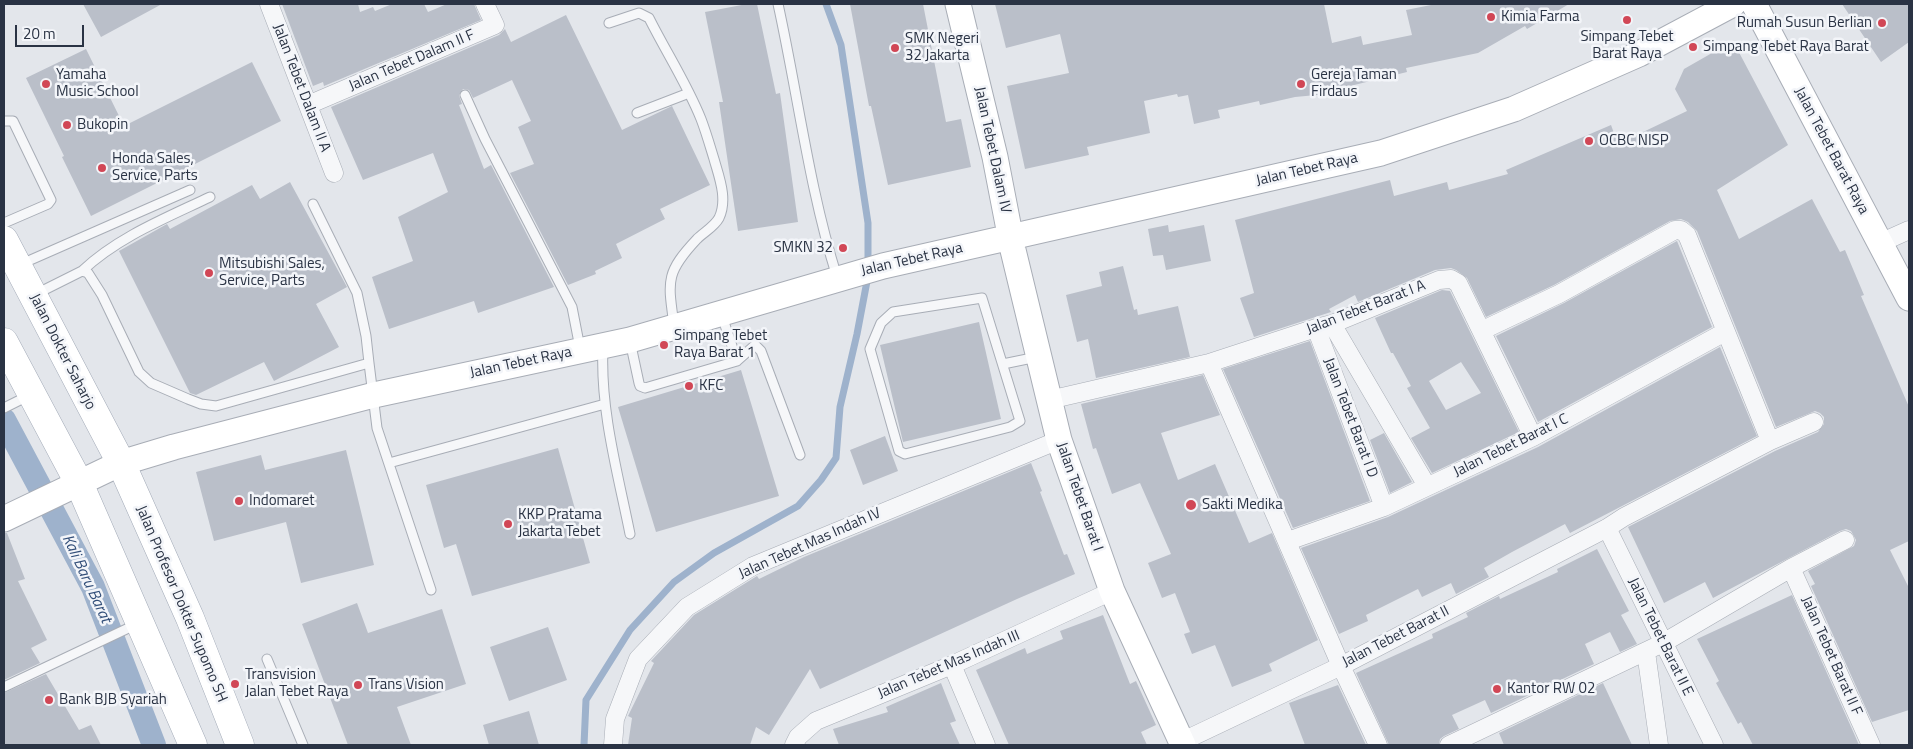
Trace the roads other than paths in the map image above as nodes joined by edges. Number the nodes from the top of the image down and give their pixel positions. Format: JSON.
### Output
{"nodes":[{"id":1,"x":269,"y":4,"type":"edge"},
{"id":2,"x":485,"y":4,"type":"edge"},
{"id":3,"x":778,"y":4,"type":"edge"},
{"id":4,"x":958,"y":4,"type":"edge"},
{"id":5,"x":1733,"y":4,"type":"edge"},
{"id":6,"x":1754,"y":4,"type":"edge"},
{"id":7,"x":609,"y":23,"type":"dead end"},
{"id":8,"x":690,"y":93,"type":"junction"},
{"id":9,"x":465,"y":95,"type":"dead end"},
{"id":10,"x":308,"y":105,"type":"junction"},
{"id":11,"x":637,"y":113,"type":"dead end"},
{"id":12,"x":4,"y":121,"type":"edge"},
{"id":13,"x":334,"y":173,"type":"dead end"},
{"id":14,"x":190,"y":190,"type":"dead end"},
{"id":15,"x":210,"y":197,"type":"dead end"},
{"id":16,"x":313,"y":204,"type":"dead end"},
{"id":17,"x":4,"y":223,"type":"edge"},
{"id":18,"x":1909,"y":230,"type":"edge"},
{"id":19,"x":1011,"y":237,"type":"junction"},
{"id":20,"x":4,"y":240,"type":"edge"},
{"id":21,"x":1880,"y":243,"type":"junction"},
{"id":22,"x":18,"y":266,"type":"junction"},
{"id":23,"x":82,"y":271,"type":"junction"},
{"id":24,"x":847,"y":276,"type":"junction"},
{"id":25,"x":33,"y":296,"type":"junction"},
{"id":26,"x":1909,"y":298,"type":"edge"},
{"id":27,"x":721,"y":314,"type":"junction"},
{"id":28,"x":1324,"y":326,"type":"junction"},
{"id":29,"x":674,"y":327,"type":"junction"},
{"id":30,"x":1483,"y":330,"type":"junction"},
{"id":31,"x":1725,"y":332,"type":"junction"},
{"id":32,"x":630,"y":340,"type":"junction"},
{"id":33,"x":4,"y":342,"type":"edge"},
{"id":34,"x":592,"y":348,"type":"junction"},
{"id":35,"x":1040,"y":356,"type":"junction"},
{"id":36,"x":737,"y":361,"type":"junction"},
{"id":37,"x":369,"y":363,"type":"junction"},
{"id":38,"x":1209,"y":363,"type":"junction"},
{"id":39,"x":1003,"y":364,"type":"junction"},
{"id":40,"x":32,"y":394,"type":"junction"},
{"id":41,"x":374,"y":395,"type":"junction"},
{"id":42,"x":1049,"y":400,"type":"junction"},
{"id":43,"x":605,"y":404,"type":"junction"},
{"id":44,"x":5,"y":407,"type":"edge"},
{"id":45,"x":1814,"y":422,"type":"dead end"},
{"id":46,"x":1534,"y":437,"type":"junction"},
{"id":47,"x":1059,"y":440,"type":"junction"},
{"id":48,"x":1770,"y":441,"type":"junction"},
{"id":49,"x":800,"y":455,"type":"dead end"},
{"id":50,"x":121,"y":463,"type":"junction"},
{"id":51,"x":389,"y":463,"type":"junction"},
{"id":52,"x":72,"y":486,"type":"junction"},
{"id":53,"x":1427,"y":486,"type":"junction"},
{"id":54,"x":1384,"y":507,"type":"junction"},
{"id":55,"x":8,"y":517,"type":"edge"},
{"id":56,"x":1607,"y":528,"type":"junction"},
{"id":57,"x":630,"y":534,"type":"dead end"},
{"id":58,"x":1845,"y":540,"type":"dead end"},
{"id":59,"x":1288,"y":541,"type":"junction"},
{"id":60,"x":1791,"y":568,"type":"junction"},
{"id":61,"x":431,"y":590,"type":"dead end"},
{"id":62,"x":1112,"y":592,"type":"junction"},
{"id":63,"x":129,"y":628,"type":"junction"},
{"id":64,"x":1664,"y":643,"type":"junction"},
{"id":65,"x":1646,"y":652,"type":"junction"},
{"id":66,"x":267,"y":659,"type":"dead end"},
{"id":67,"x":952,"y":665,"type":"junction"},
{"id":68,"x":1341,"y":666,"type":"junction"},
{"id":69,"x":4,"y":687,"type":"edge"},
{"id":70,"x":798,"y":742,"type":"edge"},
{"id":71,"x":1182,"y":744,"type":"edge"},
{"id":72,"x":193,"y":745,"type":"edge"},
{"id":73,"x":240,"y":745,"type":"edge"},
{"id":74,"x":304,"y":745,"type":"edge"},
{"id":75,"x":614,"y":745,"type":"edge"},
{"id":76,"x":986,"y":745,"type":"edge"},
{"id":77,"x":1378,"y":745,"type":"edge"},
{"id":78,"x":1449,"y":745,"type":"edge"},
{"id":79,"x":1659,"y":745,"type":"edge"},
{"id":80,"x":1714,"y":745,"type":"edge"},
{"id":81,"x":1871,"y":745,"type":"edge"}],
"edges":[{"from":1,"to":10,"type":"street","name":"Jalan Tebet Dalam II A"},
{"from":2,"to":10,"type":"street","name":"Jalan Tebet Dalam II F"},
{"from":3,"to":24,"type":"lane"},
{"from":4,"to":19,"type":"main road","name":"Jalan Tebet Dalam IV"},
{"from":5,"to":19,"type":"main road","name":"Jalan Tebet Raya"},
{"from":6,"to":21,"type":"main road","name":"Jalan Tebet Barat Raya"},
{"from":7,"to":8,"type":"lane"},
{"from":8,"to":11,"type":"lane"},
{"from":8,"to":29,"type":"lane"},
{"from":9,"to":34,"type":"lane"},
{"from":10,"to":13,"type":"street","name":"Jalan Tebet Dalam II A"},
{"from":12,"to":17,"type":"lane"},
{"from":14,"to":22,"type":"lane"},
{"from":15,"to":23,"type":"lane"},
{"from":16,"to":37,"type":"lane"},
{"from":18,"to":21,"type":"street"},
{"from":19,"to":24,"type":"main road","name":"Jalan Tebet Raya"},
{"from":19,"to":35,"type":"main road","name":"Jalan Tebet Barat I"},
{"from":20,"to":22,"type":"main road","name":"Jalan Dokter Saharjo"},
{"from":21,"to":26,"type":"main road","name":"Jalan Tebet Barat Raya"},
{"from":22,"to":25,"type":"main road","name":"Jalan Dokter Saharjo"},
{"from":23,"to":25,"type":"lane"},
{"from":23,"to":37,"type":"lane"},
{"from":24,"to":27,"type":"main road","name":"Jalan Tebet Raya"},
{"from":25,"to":50,"type":"main road","name":"Jalan Dokter Saharjo"},
{"from":27,"to":29,"type":"main road","name":"Jalan Tebet Raya"},
{"from":27,"to":36,"type":"lane"},
{"from":28,"to":30,"type":"street","name":"Jalan Tebet Barat I A"},
{"from":28,"to":38,"type":"street","name":"Jalan Tebet Barat I A"},
{"from":28,"to":53,"type":"street","name":"Jalan Tebet Barat I D"},
{"from":28,"to":54,"type":"street","name":"Jalan Tebet Barat I D"},
{"from":29,"to":32,"type":"main road","name":"Jalan Tebet Raya"},
{"from":30,"to":31,"type":"street"},
{"from":30,"to":46,"type":"street","name":"Jalan Tebet Barat I A"},
{"from":31,"to":46,"type":"street","name":"Jalan Tebet Barat I C"},
{"from":31,"to":48,"type":"street"},
{"from":32,"to":34,"type":"main road","name":"Jalan Tebet Raya"},
{"from":32,"to":36,"type":"lane"},
{"from":33,"to":40,"type":"main road"},
{"from":34,"to":41,"type":"main road","name":"Jalan Tebet Raya"},
{"from":34,"to":43,"type":"lane"},
{"from":35,"to":39,"type":"lane"},
{"from":35,"to":42,"type":"main road","name":"Jalan Tebet Barat I"},
{"from":36,"to":49,"type":"lane"},
{"from":37,"to":41,"type":"lane"},
{"from":38,"to":42,"type":"street","name":"Jalan Tebet Barat I A"},
{"from":38,"to":59,"type":"street"},
{"from":39,"to":39,"type":"lane"},
{"from":40,"to":44,"type":"lane"},
{"from":40,"to":52,"type":"main road"},
{"from":41,"to":50,"type":"main road","name":"Jalan Tebet Raya"},
{"from":41,"to":51,"type":"lane"},
{"from":42,"to":47,"type":"main road","name":"Jalan Tebet Barat I"},
{"from":43,"to":51,"type":"lane"},
{"from":43,"to":57,"type":"lane"},
{"from":45,"to":48,"type":"street"},
{"from":46,"to":53,"type":"street","name":"Jalan Tebet Barat I C"},
{"from":47,"to":62,"type":"main road","name":"Jalan Tebet Barat I"},
{"from":47,"to":75,"type":"street","name":"Jalan Tebet Mas Indah IV"},
{"from":48,"to":56,"type":"street"},
{"from":50,"to":52,"type":"main road","name":"Jalan Tebet Raya"},
{"from":50,"to":73,"type":"main road","name":"Jalan Profesor Dokter Supomo SH"},
{"from":51,"to":61,"type":"lane"},
{"from":52,"to":55,"type":"main road","name":"Jalan Tebet Raya"},
{"from":52,"to":63,"type":"main road"},
{"from":53,"to":54,"type":"street","name":"Jalan Tebet Barat I C"},
{"from":54,"to":59,"type":"street","name":"Jalan Tebet Barat I C"},
{"from":56,"to":64,"type":"street","name":"Jalan Tebet Barat II E"},
{"from":56,"to":68,"type":"street","name":"Jalan Tebet Barat II"},
{"from":58,"to":60,"type":"street"},
{"from":59,"to":68,"type":"street"},
{"from":60,"to":64,"type":"street"},
{"from":60,"to":81,"type":"street","name":"Jalan Tebet Barat II F"},
{"from":62,"to":67,"type":"street","name":"Jalan Tebet Mas Indah III"},
{"from":62,"to":71,"type":"main road","name":"Jalan Tebet Barat I"},
{"from":63,"to":69,"type":"lane"},
{"from":63,"to":72,"type":"main road"},
{"from":64,"to":65,"type":"street"},
{"from":64,"to":80,"type":"street","name":"Jalan Tebet Barat II E"},
{"from":65,"to":78,"type":"street"},
{"from":65,"to":79,"type":"street","name":"Jalan Tebet Barat II E"},
{"from":66,"to":74,"type":"lane"},
{"from":67,"to":70,"type":"street","name":"Jalan Tebet Mas Indah III"},
{"from":67,"to":76,"type":"street"},
{"from":68,"to":71,"type":"street","name":"Jalan Tebet Barat II"},
{"from":68,"to":77,"type":"street"}]}
